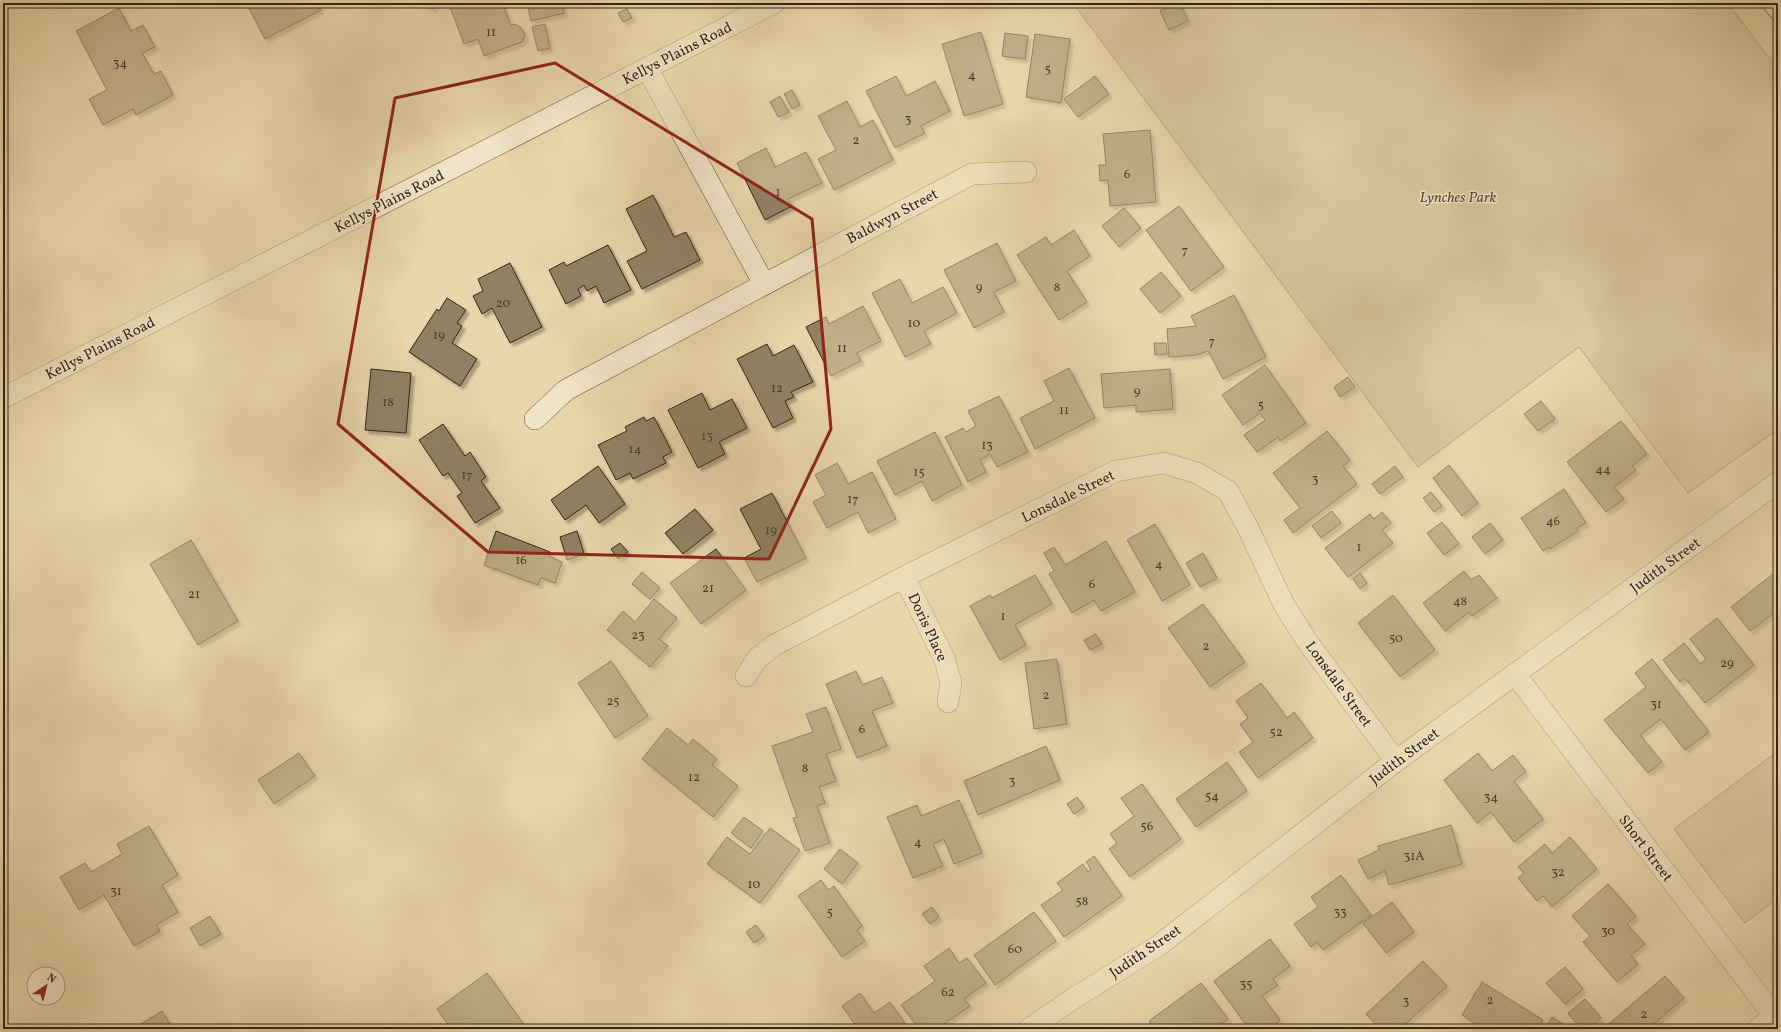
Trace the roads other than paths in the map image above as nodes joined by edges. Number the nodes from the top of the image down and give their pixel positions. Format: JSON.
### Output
{"nodes":[{"id":1,"x":774,"y":3,"type":"edge"},
{"id":2,"x":1774,"y":3,"type":"edge"},
{"id":3,"x":1778,"y":8,"type":"edge"},
{"id":4,"x":647,"y":68,"type":"junction"},
{"id":5,"x":1026,"y":172,"type":"dead end"},
{"id":6,"x":764,"y":284,"type":"junction"},
{"id":7,"x":3,"y":398,"type":"edge"},
{"id":8,"x":535,"y":419,"type":"dead end"},
{"id":9,"x":1778,"y":482,"type":"edge"},
{"id":10,"x":904,"y":577,"type":"junction"},
{"id":11,"x":1515,"y":674,"type":"junction"},
{"id":12,"x":746,"y":676,"type":"dead end"},
{"id":13,"x":948,"y":702,"type":"dead end"},
{"id":14,"x":1396,"y":761,"type":"junction"},
{"id":15,"x":1776,"y":1018,"type":"edge"},
{"id":16,"x":1029,"y":1029,"type":"edge"},
{"id":17,"x":1758,"y":1029,"type":"edge"}],
"edges":[{"from":1,"to":4,"type":"street","name":"Kellys Plains Road"},
{"from":2,"to":3,"type":"street"},
{"from":4,"to":6,"type":"street"},
{"from":4,"to":7,"type":"street","name":"Kellys Plains Road"},
{"from":5,"to":6,"type":"street","name":"Baldwyn Street"},
{"from":6,"to":8,"type":"street","name":"Baldwyn Street"},
{"from":9,"to":11,"type":"street","name":"Judith Street"},
{"from":10,"to":12,"type":"street","name":"Lonsdale Street"},
{"from":10,"to":13,"type":"street","name":"Doris Place"},
{"from":10,"to":14,"type":"street","name":"Lonsdale Street"},
{"from":11,"to":14,"type":"street","name":"Judith Street"},
{"from":11,"to":15,"type":"street","name":"Short Street"},
{"from":14,"to":16,"type":"street","name":"Judith Street"},
{"from":15,"to":17,"type":"street"}]}
